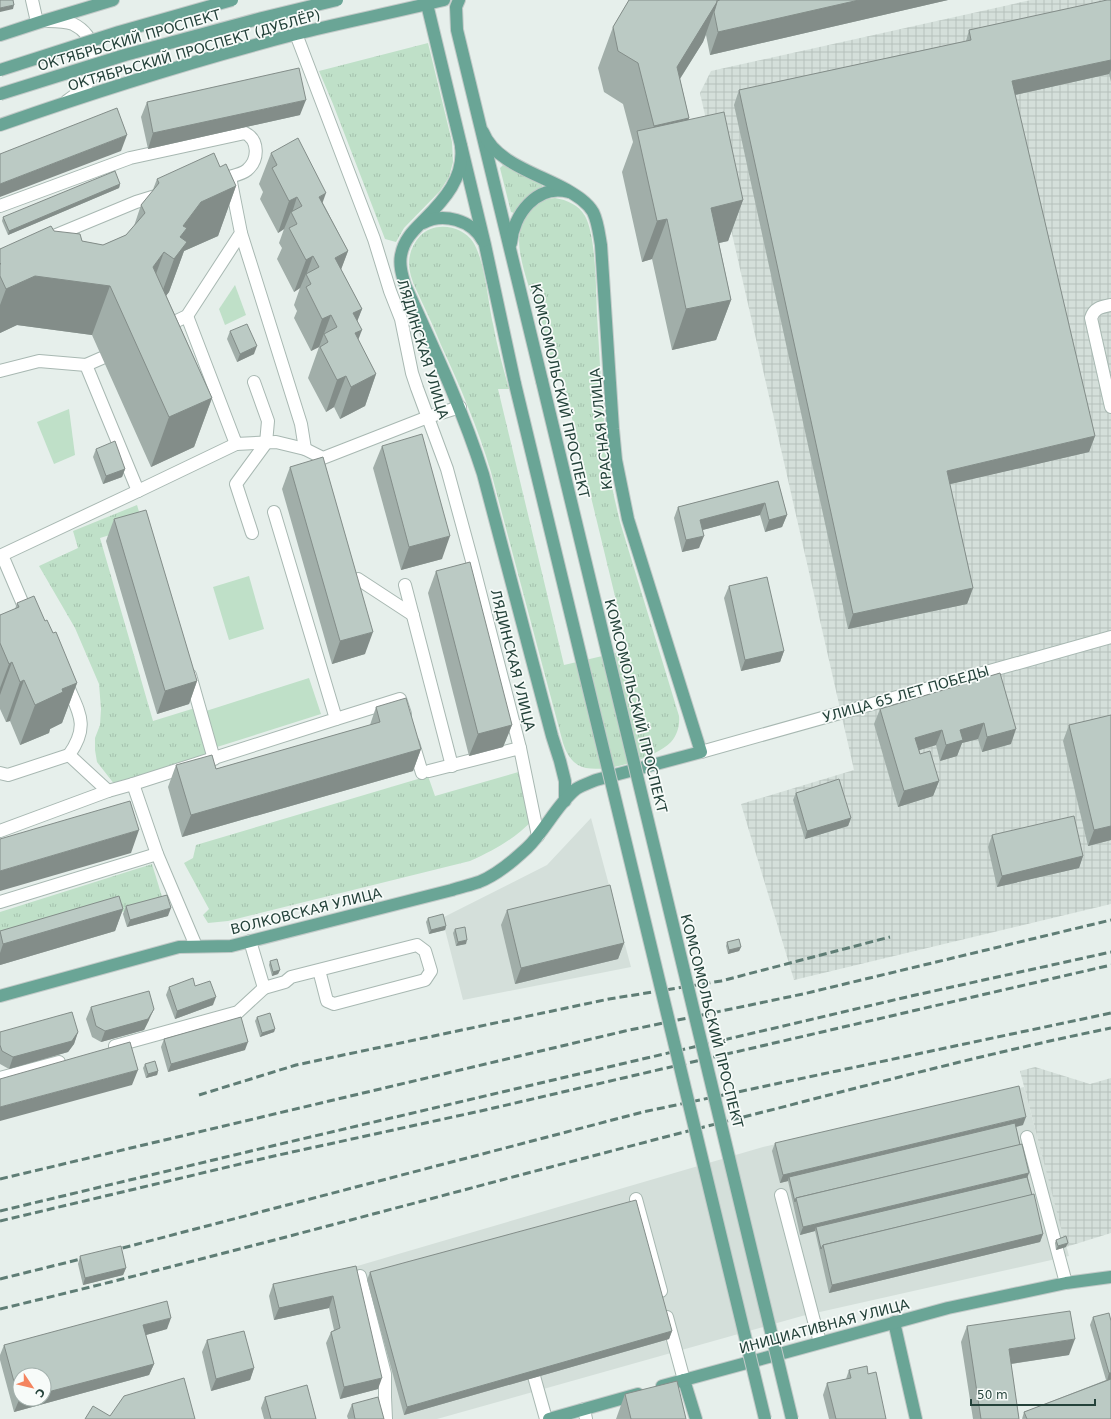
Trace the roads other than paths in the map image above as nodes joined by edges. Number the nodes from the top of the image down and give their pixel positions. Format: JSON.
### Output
{"nodes":[{"id":1,"x":32,"y":0,"type":"edge"},
{"id":2,"x":113,"y":0,"type":"edge"},
{"id":3,"x":232,"y":0,"type":"edge"},
{"id":4,"x":337,"y":0,"type":"edge"},
{"id":5,"x":444,"y":0,"type":"edge"},
{"id":6,"x":459,"y":0,"type":"edge"},
{"id":7,"x":426,"y":2,"type":"edge"},
{"id":8,"x":39,"y":22,"type":"junction"},
{"id":9,"x":296,"y":34,"type":"junction"},
{"id":10,"x":0,"y":35,"type":"edge"},
{"id":11,"x":0,"y":70,"type":"edge"},
{"id":12,"x":0,"y":94,"type":"edge"},
{"id":13,"x":64,"y":102,"type":"junction"},
{"id":14,"x":0,"y":125,"type":"edge"},
{"id":15,"x":482,"y":132,"type":"junction"},
{"id":16,"x":461,"y":146,"type":"junction"},
{"id":17,"x":229,"y":176,"type":"junction"},
{"id":18,"x":216,"y":180,"type":"edge"},
{"id":19,"x":172,"y":192,"type":"edge"},
{"id":20,"x":577,"y":196,"type":"junction"},
{"id":21,"x":0,"y":206,"type":"edge"},
{"id":22,"x":419,"y":225,"type":"junction"},
{"id":23,"x":241,"y":233,"type":"junction"},
{"id":24,"x":36,"y":244,"type":"edge"},
{"id":25,"x":485,"y":246,"type":"junction"},
{"id":26,"x":512,"y":252,"type":"junction"},
{"id":27,"x":1111,"y":305,"type":"edge"},
{"id":28,"x":187,"y":316,"type":"junction"},
{"id":29,"x":152,"y":334,"type":"edge"},
{"id":30,"x":102,"y":358,"type":"dead end"},
{"id":31,"x":86,"y":365,"type":"junction"},
{"id":32,"x":0,"y":371,"type":"edge"},
{"id":33,"x":254,"y":382,"type":"dead end"},
{"id":34,"x":460,"y":407,"type":"junction"},
{"id":35,"x":1111,"y":407,"type":"edge"},
{"id":36,"x":428,"y":417,"type":"junction"},
{"id":37,"x":266,"y":443,"type":"junction"},
{"id":38,"x":236,"y":444,"type":"junction"},
{"id":39,"x":305,"y":449,"type":"junction"},
{"id":40,"x":138,"y":491,"type":"junction"},
{"id":41,"x":274,"y":512,"type":"dead end"},
{"id":42,"x":252,"y":532,"type":"dead end"},
{"id":43,"x":1,"y":556,"type":"edge"},
{"id":44,"x":358,"y":579,"type":"edge"},
{"id":45,"x":405,"y":585,"type":"dead end"},
{"id":46,"x":24,"y":609,"type":"junction"},
{"id":47,"x":12,"y":614,"type":"edge"},
{"id":48,"x":413,"y":615,"type":"junction"},
{"id":49,"x":37,"y":620,"type":"edge"},
{"id":50,"x":1111,"y":637,"type":"edge"},
{"id":51,"x":186,"y":662,"type":"edge"},
{"id":52,"x":63,"y":674,"type":"edge"},
{"id":53,"x":336,"y":719,"type":"junction"},
{"id":54,"x":520,"y":748,"type":"junction"},
{"id":55,"x":700,"y":752,"type":"junction"},
{"id":56,"x":69,"y":755,"type":"junction"},
{"id":57,"x":214,"y":759,"type":"junction"},
{"id":58,"x":452,"y":766,"type":"junction"},
{"id":59,"x":0,"y":773,"type":"edge"},
{"id":60,"x":133,"y":784,"type":"junction"},
{"id":61,"x":108,"y":791,"type":"junction"},
{"id":62,"x":565,"y":801,"type":"junction"},
{"id":63,"x":0,"y":832,"type":"edge"},
{"id":64,"x":538,"y":836,"type":"junction"},
{"id":65,"x":157,"y":854,"type":"junction"},
{"id":66,"x":0,"y":902,"type":"edge"},
{"id":67,"x":250,"y":941,"type":"junction"},
{"id":68,"x":196,"y":946,"type":"junction"},
{"id":69,"x":318,"y":970,"type":"junction"},
{"id":70,"x":264,"y":988,"type":"junction"},
{"id":71,"x":0,"y":996,"type":"edge"},
{"id":72,"x":107,"y":1048,"type":"edge"},
{"id":73,"x":69,"y":1059,"type":"edge"},
{"id":74,"x":0,"y":1078,"type":"edge"},
{"id":75,"x":1027,"y":1137,"type":"dead end"},
{"id":76,"x":781,"y":1195,"type":"dead end"},
{"id":77,"x":636,"y":1199,"type":"edge"},
{"id":78,"x":360,"y":1276,"type":"edge"},
{"id":79,"x":1111,"y":1277,"type":"edge"},
{"id":80,"x":1066,"y":1283,"type":"junction"},
{"id":81,"x":894,"y":1322,"type":"junction"},
{"id":82,"x":820,"y":1342,"type":"junction"},
{"id":83,"x":526,"y":1350,"type":"edge"},
{"id":84,"x":684,"y":1380,"type":"junction"},
{"id":85,"x":585,"y":1414,"type":"edge"},
{"id":86,"x":386,"y":1419,"type":"edge"},
{"id":87,"x":547,"y":1419,"type":"edge"},
{"id":88,"x":696,"y":1419,"type":"edge"},
{"id":89,"x":765,"y":1419,"type":"edge"},
{"id":90,"x":792,"y":1419,"type":"edge"},
{"id":91,"x":916,"y":1419,"type":"edge"}],
"edges":[{"from":1,"to":8,"type":"street"},
{"from":2,"to":8,"type":"main road"},
{"from":3,"to":11,"type":"main road","name":"ОКТЯБРЬСКИЙ ПРОСПЕКТ","bridge":true},
{"from":4,"to":12,"type":"main road","name":"ОКТЯБРЬСКИЙ ПРОСПЕКТ","bridge":true},
{"from":5,"to":7,"type":"main road","name":"ОКТЯБРЬСКИЙ ПРОСПЕКТ (ДУБЛЁР)"},
{"from":6,"to":15,"type":"main road","name":"КОМСОМОЛЬСКИЙ ПРОСПЕКТ"},
{"from":7,"to":9,"type":"main road","name":"ОКТЯБРЬСКИЙ ПРОСПЕКТ (ДУБЛЁР)"},
{"from":7,"to":16,"type":"main road"},
{"from":8,"to":10,"type":"main road"},
{"from":8,"to":13,"type":"street"},
{"from":9,"to":13,"type":"main road","name":"ОКТЯБРЬСКИЙ ПРОСПЕКТ (ДУБЛЁР)"},
{"from":9,"to":36,"type":"street","name":"ЛЯДИНСКАЯ УЛИЦА"},
{"from":13,"to":14,"type":"main road","name":"ОКТЯБРЬСКИЙ ПРОСПЕКТ (ДУБЛЁР)"},
{"from":15,"to":20,"type":"main road"},
{"from":15,"to":26,"type":"main road","name":"КОМСОМОЛЬСКИЙ ПРОСПЕКТ"},
{"from":16,"to":22,"type":"main road","name":"ЛЯДИНСКАЯ УЛИЦА"},
{"from":16,"to":25,"type":"main road"},
{"from":17,"to":18,"type":"street"},
{"from":17,"to":21,"type":"street"},
{"from":17,"to":23,"type":"street"},
{"from":19,"to":24,"type":"street"},
{"from":20,"to":26,"type":"main road"},
{"from":20,"to":55,"type":"main road","name":"КРАСНАЯ УЛИЦА"},
{"from":22,"to":25,"type":"main road"},
{"from":22,"to":34,"type":"main road","name":"ЛЯДИНСКАЯ УЛИЦА"},
{"from":23,"to":28,"type":"street"},
{"from":23,"to":39,"type":"street"},
{"from":25,"to":89,"type":"main road","bridge":true},
{"from":26,"to":90,"type":"main road","name":"КОМСОМОЛЬСКИЙ ПРОСПЕКТ","bridge":true},
{"from":27,"to":35,"type":"street"},
{"from":28,"to":29,"type":"street"},
{"from":28,"to":38,"type":"street"},
{"from":30,"to":31,"type":"street"},
{"from":31,"to":32,"type":"street"},
{"from":31,"to":40,"type":"street"},
{"from":33,"to":37,"type":"street"},
{"from":34,"to":36,"type":"street"},
{"from":34,"to":62,"type":"main road","name":"ЛЯДИНСКАЯ УЛИЦА"},
{"from":36,"to":39,"type":"street"},
{"from":36,"to":54,"type":"street","name":"ЛЯДИНСКАЯ УЛИЦА"},
{"from":37,"to":38,"type":"street"},
{"from":37,"to":39,"type":"street"},
{"from":37,"to":42,"type":"street"},
{"from":38,"to":40,"type":"street"},
{"from":40,"to":43,"type":"street"},
{"from":41,"to":53,"type":"street"},
{"from":43,"to":46,"type":"street"},
{"from":44,"to":48,"type":"street"},
{"from":45,"to":48,"type":"street"},
{"from":46,"to":47,"type":"street"},
{"from":46,"to":49,"type":"street"},
{"from":48,"to":58,"type":"street"},
{"from":50,"to":55,"type":"street","name":"УЛИЦА 65 ЛЕТ ПОБЕДЫ"},
{"from":51,"to":57,"type":"street"},
{"from":52,"to":56,"type":"street"},
{"from":53,"to":57,"type":"street"},
{"from":53,"to":58,"type":"street"},
{"from":54,"to":58,"type":"street"},
{"from":54,"to":64,"type":"street","name":"ЛЯДИНСКАЯ УЛИЦА"},
{"from":55,"to":62,"type":"main road","name":"ВОЛКОВСКАЯ УЛИЦА"},
{"from":56,"to":59,"type":"street"},
{"from":56,"to":61,"type":"street"},
{"from":57,"to":60,"type":"street"},
{"from":60,"to":61,"type":"street"},
{"from":60,"to":65,"type":"street"},
{"from":61,"to":63,"type":"street"},
{"from":62,"to":64,"type":"main road","name":"ВОЛКОВСКАЯ УЛИЦА"},
{"from":64,"to":67,"type":"main road","name":"ВОЛКОВСКАЯ УЛИЦА"},
{"from":65,"to":66,"type":"street"},
{"from":65,"to":68,"type":"street"},
{"from":67,"to":68,"type":"main road","name":"ВОЛКОВСКАЯ УЛИЦА"},
{"from":67,"to":70,"type":"street"},
{"from":68,"to":71,"type":"main road","name":"ВОЛКОВСКАЯ УЛИЦА"},
{"from":69,"to":69,"type":"street"},
{"from":69,"to":70,"type":"street"},
{"from":70,"to":72,"type":"street"},
{"from":73,"to":74,"type":"street"},
{"from":75,"to":80,"type":"street"},
{"from":76,"to":82,"type":"street"},
{"from":77,"to":84,"type":"street"},
{"from":78,"to":86,"type":"street"},
{"from":79,"to":80,"type":"main road","name":"ИНИЦИАТИВНАЯ УЛИЦА"},
{"from":80,"to":81,"type":"main road","name":"ИНИЦИАТИВНАЯ УЛИЦА"},
{"from":81,"to":82,"type":"main road","name":"ИНИЦИАТИВНАЯ УЛИЦА"},
{"from":81,"to":91,"type":"main road"},
{"from":82,"to":84,"type":"main road","name":"ИНИЦИАТИВНАЯ УЛИЦА"},
{"from":83,"to":87,"type":"street"},
{"from":84,"to":85,"type":"main road","name":"ИНИЦИАТИВНАЯ УЛИЦА"},
{"from":84,"to":88,"type":"main road"},
{"from":85,"to":87,"type":"main road","name":"ИНИЦИАТИВНАЯ УЛИЦА"}]}
